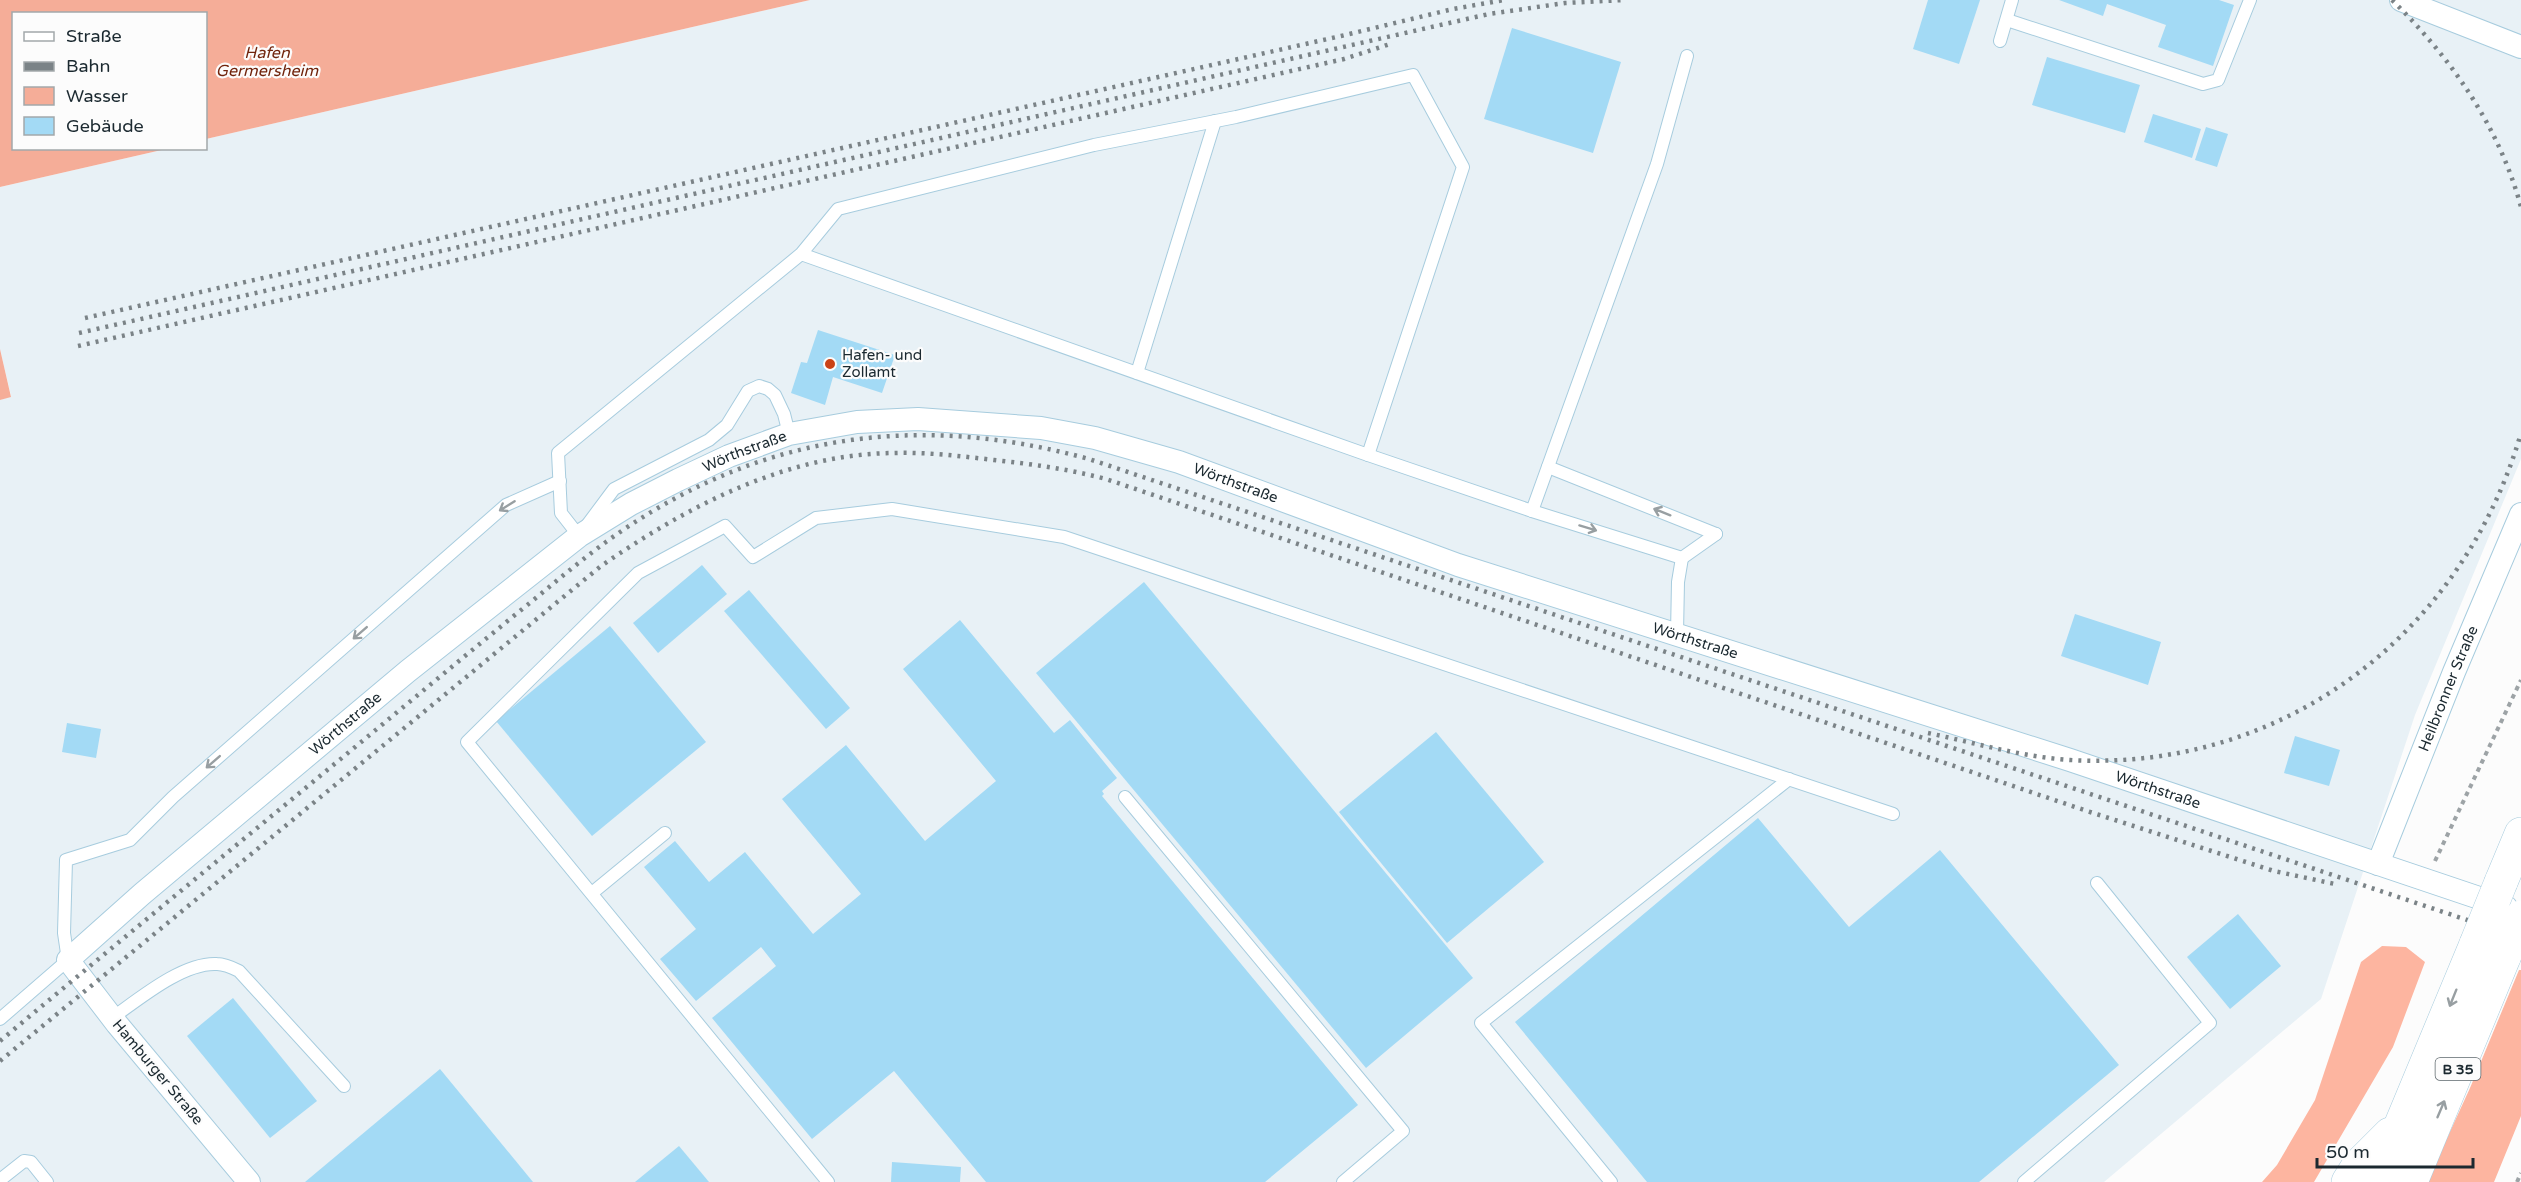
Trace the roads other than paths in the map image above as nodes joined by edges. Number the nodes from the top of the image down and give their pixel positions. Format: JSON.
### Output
{"nodes":[{"id":1,"x":2012,"y":0,"type":"edge"},
{"id":2,"x":2250,"y":0,"type":"edge"},
{"id":3,"x":2401,"y":0,"type":"edge"},
{"id":4,"x":2007,"y":20,"type":"junction"},
{"id":5,"x":2000,"y":41,"type":"dead end"},
{"id":6,"x":2521,"y":47,"type":"edge"},
{"id":7,"x":1688,"y":56,"type":"dead end"},
{"id":8,"x":1215,"y":121,"type":"junction"},
{"id":9,"x":801,"y":254,"type":"junction"},
{"id":10,"x":1137,"y":373,"type":"junction"},
{"id":11,"x":789,"y":434,"type":"junction"},
{"id":12,"x":1368,"y":455,"type":"junction"},
{"id":13,"x":1548,"y":467,"type":"junction"},
{"id":14,"x":560,"y":481,"type":"junction"},
{"id":15,"x":1532,"y":511,"type":"junction"},
{"id":16,"x":2521,"y":514,"type":"edge"},
{"id":17,"x":579,"y":536,"type":"junction"},
{"id":18,"x":1682,"y":558,"type":"junction"},
{"id":19,"x":1677,"y":633,"type":"junction"},
{"id":20,"x":1790,"y":779,"type":"junction"},
{"id":21,"x":1125,"y":797,"type":"dead end"},
{"id":22,"x":1893,"y":814,"type":"dead end"},
{"id":23,"x":665,"y":833,"type":"dead end"},
{"id":24,"x":2521,"y":834,"type":"edge"},
{"id":25,"x":2379,"y":864,"type":"junction"},
{"id":26,"x":2097,"y":883,"type":"dead end"},
{"id":27,"x":592,"y":893,"type":"junction"},
{"id":28,"x":2521,"y":912,"type":"edge"},
{"id":29,"x":2521,"y":917,"type":"edge"},
{"id":30,"x":2490,"y":950,"type":"junction"},
{"id":31,"x":68,"y":960,"type":"junction"},
{"id":32,"x":112,"y":1018,"type":"junction"},
{"id":33,"x":0,"y":1019,"type":"edge"},
{"id":34,"x":344,"y":1086,"type":"dead end"},
{"id":35,"x":2402,"y":1122,"type":"junction"},
{"id":36,"x":0,"y":1180,"type":"edge"},
{"id":37,"x":47,"y":1182,"type":"edge"},
{"id":38,"x":249,"y":1182,"type":"edge"},
{"id":39,"x":828,"y":1182,"type":"edge"},
{"id":40,"x":1343,"y":1182,"type":"edge"},
{"id":41,"x":1611,"y":1182,"type":"edge"},
{"id":42,"x":2024,"y":1182,"type":"edge"},
{"id":43,"x":2348,"y":1182,"type":"edge"},
{"id":44,"x":2377,"y":1182,"type":"edge"},
{"id":45,"x":2411,"y":1182,"type":"edge"}],
"edges":[{"from":1,"to":4,"type":"lane"},
{"from":2,"to":4,"type":"lane"},
{"from":3,"to":6,"type":"street"},
{"from":4,"to":5,"type":"lane"},
{"from":7,"to":13,"type":"lane"},
{"from":8,"to":9,"type":"lane"},
{"from":8,"to":10,"type":"lane"},
{"from":8,"to":12,"type":"lane"},
{"from":9,"to":10,"type":"lane"},
{"from":9,"to":14,"type":"lane"},
{"from":10,"to":12,"type":"lane"},
{"from":11,"to":17,"type":"street","name":"Wörthstraße"},
{"from":11,"to":17,"type":"lane"},
{"from":11,"to":19,"type":"street","name":"Wörthstraße"},
{"from":12,"to":15,"type":"lane"},
{"from":13,"to":15,"type":"lane"},
{"from":18,"to":13,"type":"lane","one_way":true},
{"from":14,"to":17,"type":"lane"},
{"from":14,"to":31,"type":"lane","one_way":true},
{"from":15,"to":18,"type":"lane","one_way":true},
{"from":16,"to":25,"type":"street","name":"Heilbronner Straße"},
{"from":17,"to":31,"type":"street","name":"Wörthstraße"},
{"from":18,"to":19,"type":"lane"},
{"from":19,"to":25,"type":"street","name":"Wörthstraße"},
{"from":20,"to":22,"type":"lane"},
{"from":20,"to":27,"type":"lane"},
{"from":20,"to":41,"type":"lane"},
{"from":21,"to":40,"type":"lane"},
{"from":23,"to":27,"type":"lane"},
{"from":24,"to":30,"type":"highway","number":"B 35","bridge":true},
{"from":25,"to":28,"type":"street","name":"Wörthstraße"},
{"from":26,"to":42,"type":"lane"},
{"from":27,"to":39,"type":"lane"},
{"from":29,"to":30,"type":"highway","number":"B 35","bridge":true},
{"from":30,"to":35,"type":"highway","number":"B 35","one_way":true},
{"from":45,"to":30,"type":"highway","number":"B 35","one_way":true},
{"from":31,"to":32,"type":"street","name":"Hamburger Straße"},
{"from":31,"to":33,"type":"lane"},
{"from":32,"to":34,"type":"lane"},
{"from":32,"to":38,"type":"street","name":"Hamburger Straße"},
{"from":35,"to":43,"type":"highway","number":"B 35"},
{"from":35,"to":44,"type":"highway","number":"B 35"},
{"from":36,"to":37,"type":"lane"}]}
